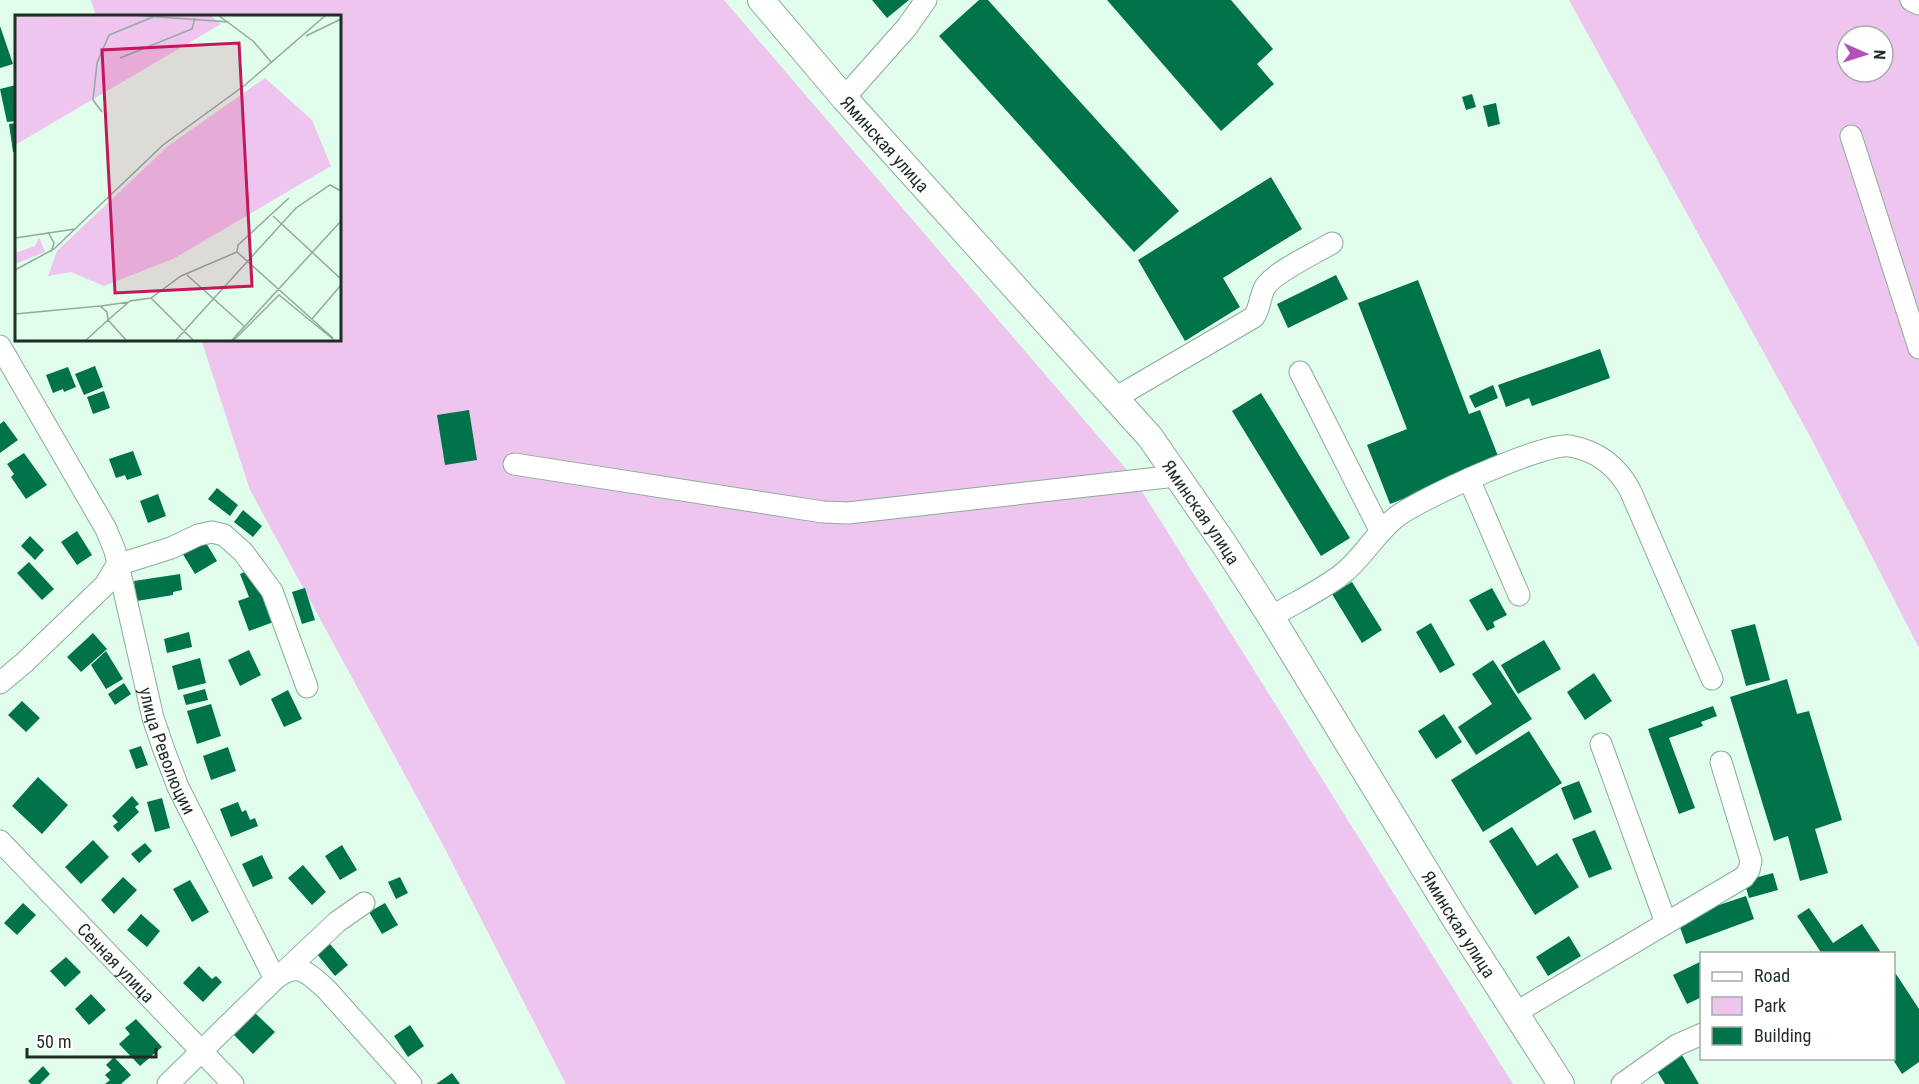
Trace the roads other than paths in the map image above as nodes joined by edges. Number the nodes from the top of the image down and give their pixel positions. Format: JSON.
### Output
{"nodes":[{"id":1,"x":761,"y":0,"type":"edge"},
{"id":2,"x":926,"y":0,"type":"edge"},
{"id":3,"x":1911,"y":0,"type":"edge"},
{"id":4,"x":1919,"y":4,"type":"edge"},
{"id":5,"x":844,"y":98,"type":"junction"},
{"id":6,"x":1851,"y":136,"type":"dead end"},
{"id":7,"x":1332,"y":243,"type":"dead end"},
{"id":8,"x":0,"y":346,"type":"edge"},
{"id":9,"x":1919,"y":348,"type":"edge"},
{"id":10,"x":1300,"y":372,"type":"dead end"},
{"id":11,"x":1115,"y":398,"type":"junction"},
{"id":12,"x":514,"y":464,"type":"dead end"},
{"id":13,"x":1176,"y":476,"type":"junction"},
{"id":14,"x":1469,"y":479,"type":"junction"},
{"id":15,"x":1381,"y":532,"type":"junction"},
{"id":16,"x":117,"y":566,"type":"junction"},
{"id":17,"x":1519,"y":595,"type":"dead end"},
{"id":18,"x":1271,"y":617,"type":"junction"},
{"id":19,"x":1712,"y":679,"type":"dead end"},
{"id":20,"x":0,"y":683,"type":"edge"},
{"id":21,"x":307,"y":687,"type":"dead end"},
{"id":22,"x":1601,"y":744,"type":"dead end"},
{"id":23,"x":1721,"y":762,"type":"dead end"},
{"id":24,"x":0,"y":841,"type":"edge"},
{"id":25,"x":364,"y":903,"type":"dead end"},
{"id":26,"x":1666,"y":923,"type":"junction"},
{"id":27,"x":280,"y":975,"type":"junction"},
{"id":28,"x":1515,"y":1013,"type":"junction"},
{"id":29,"x":1700,"y":1034,"type":"edge"},
{"id":30,"x":202,"y":1050,"type":"junction"},
{"id":31,"x":168,"y":1084,"type":"edge"},
{"id":32,"x":233,"y":1084,"type":"edge"},
{"id":33,"x":411,"y":1084,"type":"edge"},
{"id":34,"x":1561,"y":1084,"type":"edge"},
{"id":35,"x":1622,"y":1084,"type":"edge"}],
"edges":[{"from":1,"to":5,"type":"main road","name":"Яминская улица"},
{"from":2,"to":5,"type":"street"},
{"from":3,"to":4,"type":"street"},
{"from":5,"to":11,"type":"main road","name":"Яминская улица"},
{"from":6,"to":9,"type":"street"},
{"from":7,"to":11,"type":"street"},
{"from":8,"to":16,"type":"street","name":"улица Революции"},
{"from":10,"to":15,"type":"street"},
{"from":11,"to":13,"type":"main road","name":"Яминская улица"},
{"from":12,"to":13,"type":"street"},
{"from":13,"to":18,"type":"main road","name":"Яминская улица"},
{"from":14,"to":15,"type":"street"},
{"from":14,"to":17,"type":"street"},
{"from":14,"to":19,"type":"street"},
{"from":15,"to":18,"type":"street"},
{"from":16,"to":20,"type":"street"},
{"from":16,"to":21,"type":"street"},
{"from":16,"to":27,"type":"street","name":"улица Революции"},
{"from":18,"to":28,"type":"main road","name":"Яминская улица"},
{"from":22,"to":26,"type":"street"},
{"from":23,"to":26,"type":"street"},
{"from":24,"to":30,"type":"street","name":"Сенная улица"},
{"from":25,"to":27,"type":"street"},
{"from":26,"to":28,"type":"street"},
{"from":27,"to":30,"type":"street"},
{"from":27,"to":33,"type":"street"},
{"from":28,"to":34,"type":"main road","name":"Яминская улица"},
{"from":29,"to":35,"type":"street"},
{"from":30,"to":31,"type":"street"},
{"from":30,"to":32,"type":"street","name":"Сенная улица"}]}
